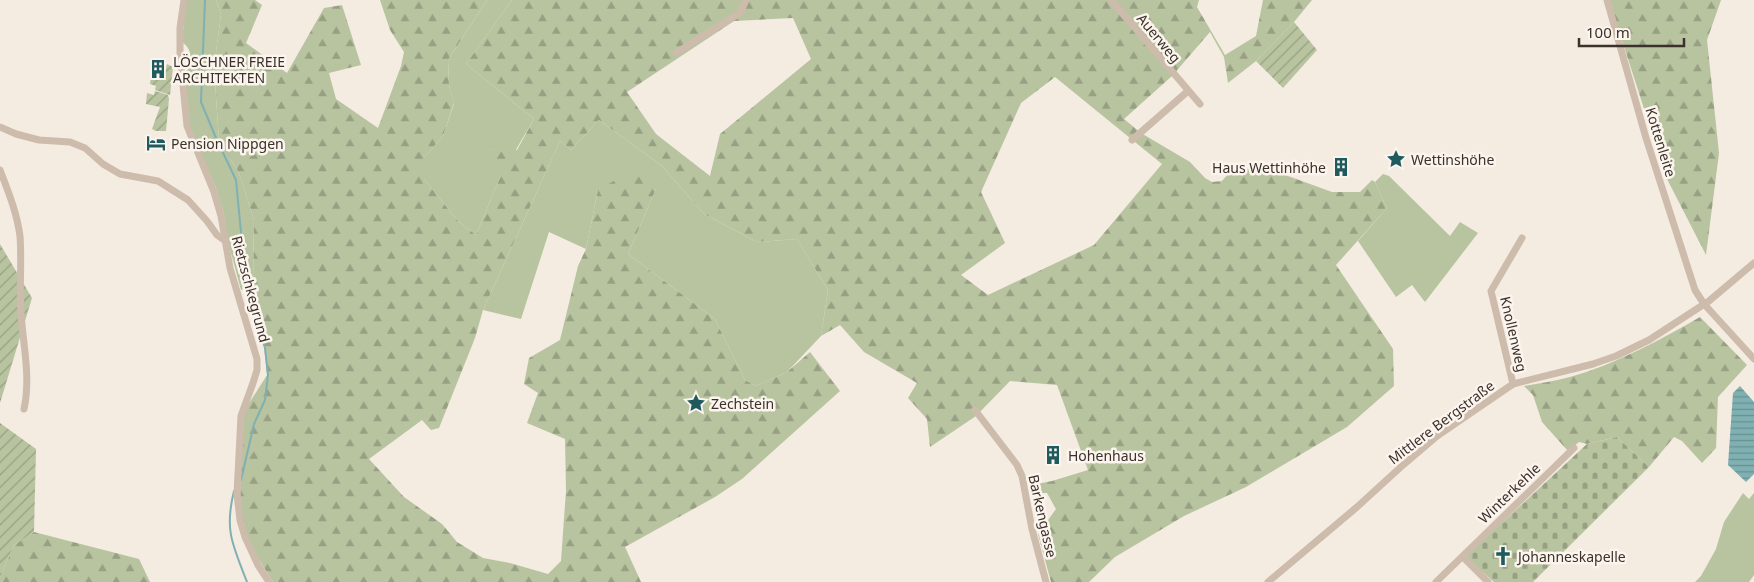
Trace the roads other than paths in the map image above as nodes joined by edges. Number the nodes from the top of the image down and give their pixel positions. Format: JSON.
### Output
{"nodes":[{"id":1,"x":184,"y":0,"type":"edge"},
{"id":2,"x":746,"y":0,"type":"edge"},
{"id":3,"x":1111,"y":0,"type":"edge"},
{"id":4,"x":1607,"y":0,"type":"edge"},
{"id":5,"x":676,"y":53,"type":"dead end"},
{"id":6,"x":1188,"y":91,"type":"junction"},
{"id":7,"x":1200,"y":104,"type":"dead end"},
{"id":8,"x":0,"y":127,"type":"edge"},
{"id":9,"x":1132,"y":140,"type":"dead end"},
{"id":10,"x":0,"y":170,"type":"edge"},
{"id":11,"x":1522,"y":238,"type":"dead end"},
{"id":12,"x":224,"y":240,"type":"junction"},
{"id":13,"x":1754,"y":263,"type":"edge"},
{"id":14,"x":1704,"y":304,"type":"junction"},
{"id":15,"x":1754,"y":359,"type":"edge"},
{"id":16,"x":1513,"y":384,"type":"junction"},
{"id":17,"x":24,"y":409,"type":"dead end"},
{"id":18,"x":975,"y":410,"type":"dead end"},
{"id":19,"x":1574,"y":448,"type":"dead end"},
{"id":20,"x":1463,"y":557,"type":"junction"},
{"id":21,"x":269,"y":582,"type":"edge"},
{"id":22,"x":1046,"y":582,"type":"edge"},
{"id":23,"x":1268,"y":582,"type":"edge"},
{"id":24,"x":1436,"y":582,"type":"edge"},
{"id":25,"x":1488,"y":582,"type":"edge"}],
"edges":[{"from":1,"to":12,"type":"street","name":"Rietzschkegrund"},
{"from":2,"to":5,"type":"street"},
{"from":3,"to":6,"type":"street","name":"Auerweg"},
{"from":4,"to":14,"type":"street","name":"Kottenleite"},
{"from":6,"to":7,"type":"street","name":"Auerweg"},
{"from":6,"to":9,"type":"street"},
{"from":8,"to":12,"type":"street"},
{"from":10,"to":17,"type":"street"},
{"from":11,"to":16,"type":"street","name":"Knollenweg"},
{"from":12,"to":21,"type":"street","name":"Rietzschkegrund"},
{"from":13,"to":14,"type":"street","name":"Mittlere Bergstraße"},
{"from":14,"to":15,"type":"street","name":"Kottenleite"},
{"from":14,"to":16,"type":"street","name":"Mittlere Bergstraße"},
{"from":16,"to":23,"type":"street","name":"Mittlere Bergstraße"},
{"from":18,"to":22,"type":"street","name":"Barkengasse"},
{"from":19,"to":20,"type":"street","name":"Winterkehle"},
{"from":20,"to":24,"type":"street","name":"Winterkehle"},
{"from":20,"to":25,"type":"street"}]}
